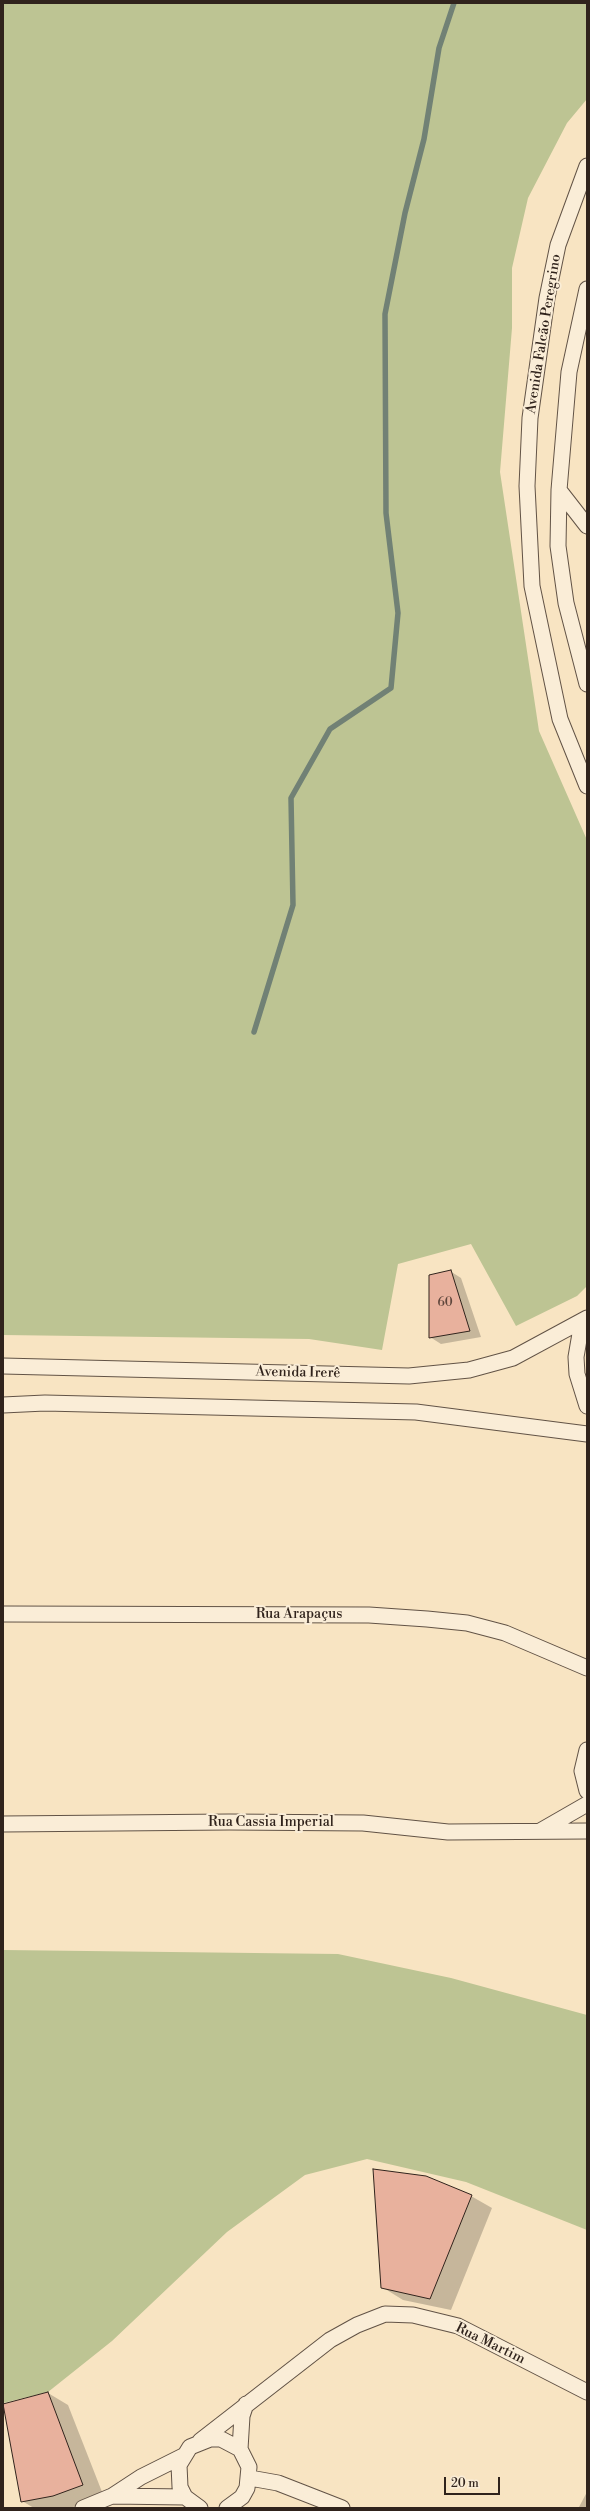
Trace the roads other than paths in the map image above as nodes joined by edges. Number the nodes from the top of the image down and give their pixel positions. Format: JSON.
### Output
{"nodes":[{"id":1,"x":587,"y":166,"type":"edge"},
{"id":2,"x":587,"y":289,"type":"edge"},
{"id":3,"x":559,"y":490,"type":"junction"},
{"id":4,"x":587,"y":526,"type":"edge"},
{"id":5,"x":584,"y":661,"type":"edge"},
{"id":6,"x":587,"y":684,"type":"edge"},
{"id":7,"x":587,"y":786,"type":"edge"},
{"id":8,"x":585,"y":1320,"type":"edge"},
{"id":9,"x":3,"y":1366,"type":"edge"},
{"id":10,"x":3,"y":1406,"type":"edge"},
{"id":11,"x":587,"y":1406,"type":"edge"},
{"id":12,"x":587,"y":1434,"type":"edge"},
{"id":13,"x":3,"y":1614,"type":"edge"},
{"id":14,"x":587,"y":1668,"type":"edge"},
{"id":15,"x":587,"y":1750,"type":"edge"},
{"id":16,"x":587,"y":1791,"type":"edge"},
{"id":17,"x":587,"y":1804,"type":"edge"},
{"id":18,"x":3,"y":1824,"type":"edge"},
{"id":19,"x":587,"y":1831,"type":"edge"},
{"id":20,"x":538,"y":1832,"type":"junction"},
{"id":21,"x":587,"y":2392,"type":"edge"},
{"id":22,"x":246,"y":2404,"type":"junction"},
{"id":23,"x":200,"y":2441,"type":"junction"},
{"id":24,"x":240,"y":2449,"type":"junction"},
{"id":25,"x":183,"y":2456,"type":"junction"},
{"id":26,"x":250,"y":2478,"type":"junction"},
{"id":27,"x":112,"y":2496,"type":"junction"},
{"id":28,"x":185,"y":2497,"type":"junction"},
{"id":29,"x":83,"y":2508,"type":"edge"},
{"id":30,"x":200,"y":2508,"type":"edge"},
{"id":31,"x":227,"y":2508,"type":"edge"},
{"id":32,"x":342,"y":2508,"type":"edge"}],
"edges":[{"from":1,"to":7,"type":"street","name":"Avenida Falcão Peregrino"},
{"from":2,"to":3,"type":"street"},
{"from":3,"to":4,"type":"street"},
{"from":3,"to":5,"type":"street"},
{"from":5,"to":6,"type":"street"},
{"from":8,"to":9,"type":"street","name":"Avenida Irerê"},
{"from":8,"to":11,"type":"street"},
{"from":10,"to":12,"type":"street"},
{"from":13,"to":14,"type":"street","name":"Rua Arapaçus"},
{"from":15,"to":16,"type":"street"},
{"from":17,"to":20,"type":"street","name":"Rua Cassia Imperial"},
{"from":18,"to":20,"type":"street","name":"Rua Cassia Imperial"},
{"from":19,"to":20,"type":"street","name":"Rua Cassia Imperial"},
{"from":21,"to":22,"type":"street","name":"Rua Martim"},
{"from":22,"to":23,"type":"street","name":"Rua Martim"},
{"from":22,"to":24,"type":"street"},
{"from":23,"to":24,"type":"street"},
{"from":23,"to":25,"type":"street","name":"Rua Martim"},
{"from":24,"to":26,"type":"street"},
{"from":25,"to":27,"type":"street"},
{"from":25,"to":28,"type":"street"},
{"from":26,"to":31,"type":"street"},
{"from":26,"to":32,"type":"street"},
{"from":27,"to":28,"type":"street"},
{"from":27,"to":29,"type":"street"},
{"from":28,"to":30,"type":"street"}]}
